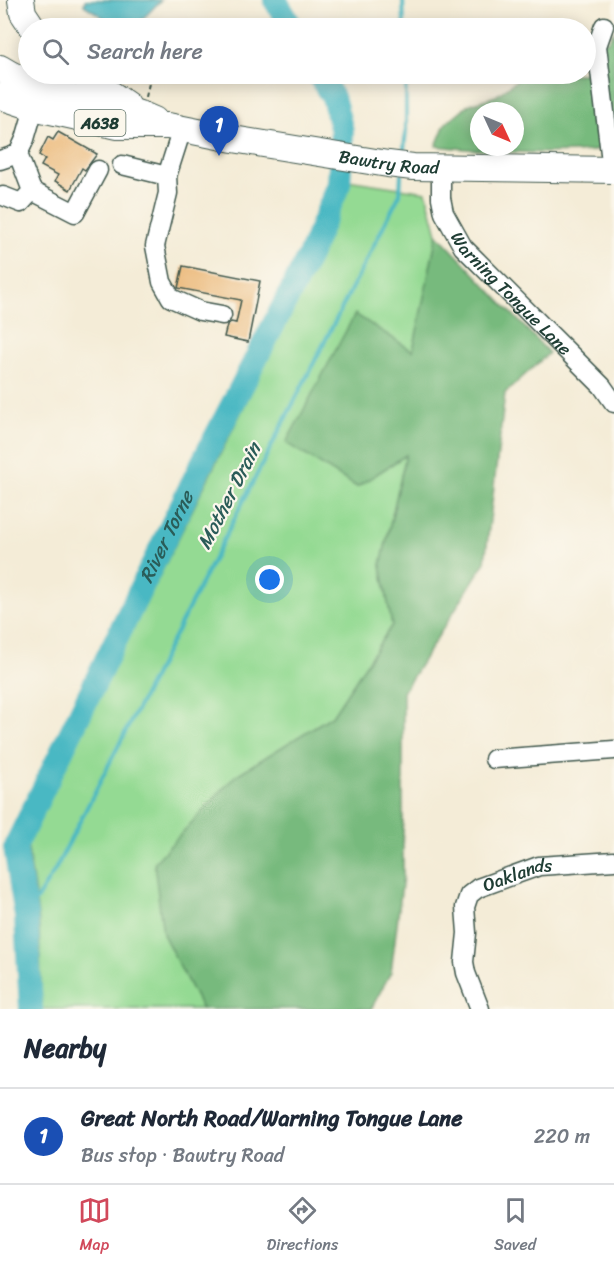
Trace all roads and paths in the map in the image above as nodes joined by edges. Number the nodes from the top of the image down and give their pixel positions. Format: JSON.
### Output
{"nodes":[{"id":1,"x":21,"y":0,"type":"edge"},
{"id":2,"x":26,"y":18,"type":"edge"},
{"id":3,"x":604,"y":26,"type":"dead end"},
{"id":4,"x":0,"y":68,"type":"edge"},
{"id":5,"x":18,"y":78,"type":"edge"},
{"id":6,"x":96,"y":84,"type":"edge"},
{"id":7,"x":147,"y":84,"type":"edge"},
{"id":8,"x":38,"y":89,"type":"edge"},
{"id":9,"x":0,"y":96,"type":"edge"},
{"id":10,"x":137,"y":112,"type":"junction"},
{"id":11,"x":175,"y":128,"type":"junction"},
{"id":12,"x":18,"y":154,"type":"junction"},
{"id":13,"x":0,"y":160,"type":"edge"},
{"id":14,"x":122,"y":165,"type":"dead end"},
{"id":15,"x":441,"y":167,"type":"junction"},
{"id":16,"x":98,"y":170,"type":"dead end"},
{"id":17,"x":613,"y":170,"type":"edge"},
{"id":18,"x":167,"y":176,"type":"junction"},
{"id":19,"x":32,"y":191,"type":"junction"},
{"id":20,"x":3,"y":196,"type":"dead end"},
{"id":21,"x":222,"y":315,"type":"dead end"},
{"id":22,"x":614,"y":403,"type":"edge"},
{"id":23,"x":614,"y":750,"type":"edge"},
{"id":24,"x":495,"y":759,"type":"dead end"},
{"id":25,"x":614,"y":861,"type":"edge"},
{"id":26,"x":480,"y":1009,"type":"edge"}],
"edges":[{"from":1,"to":2,"type":"highway"},
{"from":3,"to":17,"type":"street"},
{"from":4,"to":5,"type":"highway","name":"Bawtry Road","number":"A638"},
{"from":6,"to":10,"type":"highway"},
{"from":7,"to":10,"type":"path"},
{"from":8,"to":9,"type":"highway","name":"Bawtry Road","number":"A638"},
{"from":8,"to":10,"type":"highway","name":"Bawtry Road","number":"A638"},
{"from":8,"to":11,"type":"highway","name":"Bawtry Road","number":"A638"},
{"from":8,"to":12,"type":"street"},
{"from":10,"to":11,"type":"highway","name":"Bawtry Road","number":"A638"},
{"from":11,"to":15,"type":"highway","name":"Bawtry Road","number":"A638"},
{"from":11,"to":18,"type":"street"},
{"from":12,"to":13,"type":"street"},
{"from":12,"to":19,"type":"street"},
{"from":14,"to":18,"type":"street"},
{"from":15,"to":17,"type":"highway","name":"Bawtry Road","number":"A638"},
{"from":15,"to":22,"type":"street","name":"Warning Tongue Lane"},
{"from":16,"to":19,"type":"street"},
{"from":18,"to":21,"type":"street"},
{"from":19,"to":20,"type":"street"},
{"from":23,"to":24,"type":"street"},
{"from":25,"to":26,"type":"street","name":"Oaklands"}]}
